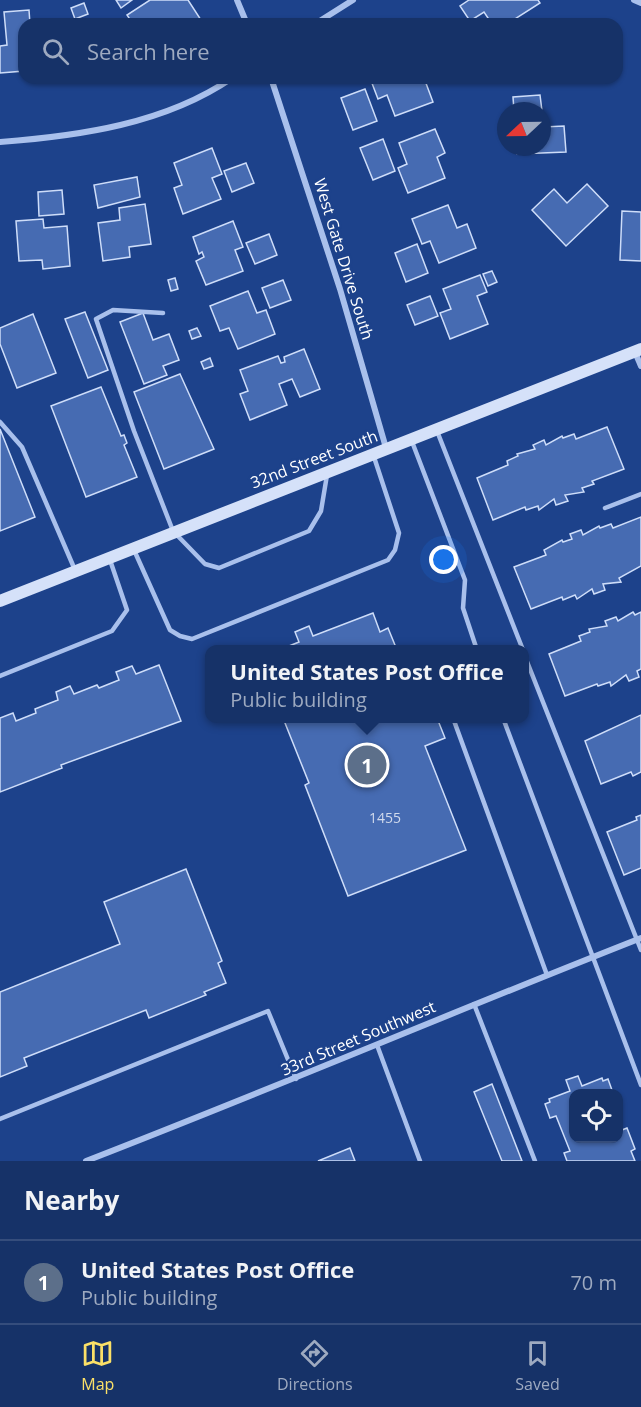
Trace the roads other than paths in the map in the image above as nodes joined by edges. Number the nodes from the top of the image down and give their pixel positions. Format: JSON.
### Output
{"nodes":[{"id":1,"x":237,"y":0,"type":"edge"},
{"id":2,"x":353,"y":0,"type":"edge"},
{"id":3,"x":634,"y":0,"type":"edge"},
{"id":4,"x":641,"y":3,"type":"edge"},
{"id":5,"x":244,"y":18,"type":"edge"},
{"id":6,"x":324,"y":18,"type":"edge"},
{"id":7,"x":223,"y":84,"type":"edge"},
{"id":8,"x":274,"y":84,"type":"edge"},
{"id":9,"x":0,"y":142,"type":"edge"},
{"id":10,"x":163,"y":314,"type":"dead end"},
{"id":11,"x":638,"y":350,"type":"edge"},
{"id":12,"x":641,"y":366,"type":"edge"},
{"id":13,"x":0,"y":422,"type":"edge"},
{"id":14,"x":436,"y":430,"type":"junction"},
{"id":15,"x":411,"y":439,"type":"junction"},
{"id":16,"x":386,"y":448,"type":"junction"},
{"id":17,"x":373,"y":454,"type":"junction"},
{"id":18,"x":327,"y":473,"type":"junction"},
{"id":19,"x":641,"y":494,"type":"edge"},
{"id":20,"x":604,"y":508,"type":"dead end"},
{"id":21,"x":173,"y":531,"type":"junction"},
{"id":22,"x":133,"y":548,"type":"junction"},
{"id":23,"x":109,"y":558,"type":"junction"},
{"id":24,"x":75,"y":571,"type":"junction"},
{"id":25,"x":0,"y":601,"type":"edge"},
{"id":26,"x":475,"y":645,"type":"edge"},
{"id":27,"x":521,"y":645,"type":"edge"},
{"id":28,"x":529,"y":664,"type":"edge"},
{"id":29,"x":0,"y":676,"type":"edge"},
{"id":30,"x":455,"y":723,"type":"edge"},
{"id":31,"x":505,"y":723,"type":"edge"},
{"id":32,"x":639,"y":939,"type":"edge"},
{"id":33,"x":641,"y":950,"type":"edge"},
{"id":34,"x":592,"y":957,"type":"junction"},
{"id":35,"x":547,"y":975,"type":"junction"},
{"id":36,"x":474,"y":1004,"type":"junction"},
{"id":37,"x":377,"y":1045,"type":"junction"},
{"id":38,"x":296,"y":1079,"type":"junction"},
{"id":39,"x":641,"y":1084,"type":"edge"},
{"id":40,"x":0,"y":1119,"type":"edge"},
{"id":41,"x":86,"y":1161,"type":"edge"},
{"id":42,"x":420,"y":1161,"type":"edge"},
{"id":43,"x":535,"y":1161,"type":"edge"}],
"edges":[{"from":1,"to":5,"type":"street"},
{"from":2,"to":6,"type":"street"},
{"from":3,"to":4,"type":"street"},
{"from":7,"to":9,"type":"street"},
{"from":8,"to":16,"type":"street","name":"West Gate Drive South"},
{"from":10,"to":21,"type":"lane"},
{"from":11,"to":12,"type":"street"},
{"from":11,"to":14,"type":"street","name":"32nd Street South"},
{"from":13,"to":24,"type":"lane"},
{"from":14,"to":15,"type":"street","name":"32nd Street South"},
{"from":14,"to":27,"type":"lane"},
{"from":15,"to":16,"type":"street","name":"32nd Street South"},
{"from":15,"to":26,"type":"lane"},
{"from":16,"to":17,"type":"street","name":"32nd Street South"},
{"from":17,"to":18,"type":"street","name":"32nd Street South"},
{"from":17,"to":22,"type":"lane"},
{"from":18,"to":21,"type":"street","name":"32nd Street South"},
{"from":18,"to":21,"type":"lane"},
{"from":19,"to":20,"type":"lane"},
{"from":21,"to":22,"type":"street","name":"32nd Street South"},
{"from":22,"to":23,"type":"street","name":"32nd Street South"},
{"from":23,"to":24,"type":"street","name":"32nd Street South"},
{"from":23,"to":29,"type":"lane"},
{"from":24,"to":25,"type":"street","name":"32nd Street South"},
{"from":28,"to":32,"type":"lane"},
{"from":30,"to":35,"type":"lane"},
{"from":31,"to":34,"type":"lane"},
{"from":32,"to":33,"type":"lane"},
{"from":32,"to":34,"type":"street","name":"33rd Street Southwest"},
{"from":34,"to":35,"type":"street","name":"33rd Street Southwest"},
{"from":34,"to":39,"type":"lane"},
{"from":35,"to":36,"type":"street","name":"33rd Street Southwest"},
{"from":36,"to":37,"type":"street","name":"33rd Street Southwest"},
{"from":36,"to":43,"type":"lane"},
{"from":37,"to":38,"type":"street","name":"33rd Street Southwest"},
{"from":37,"to":42,"type":"lane"},
{"from":38,"to":40,"type":"lane"},
{"from":38,"to":41,"type":"street","name":"33rd Street Southwest"}]}
